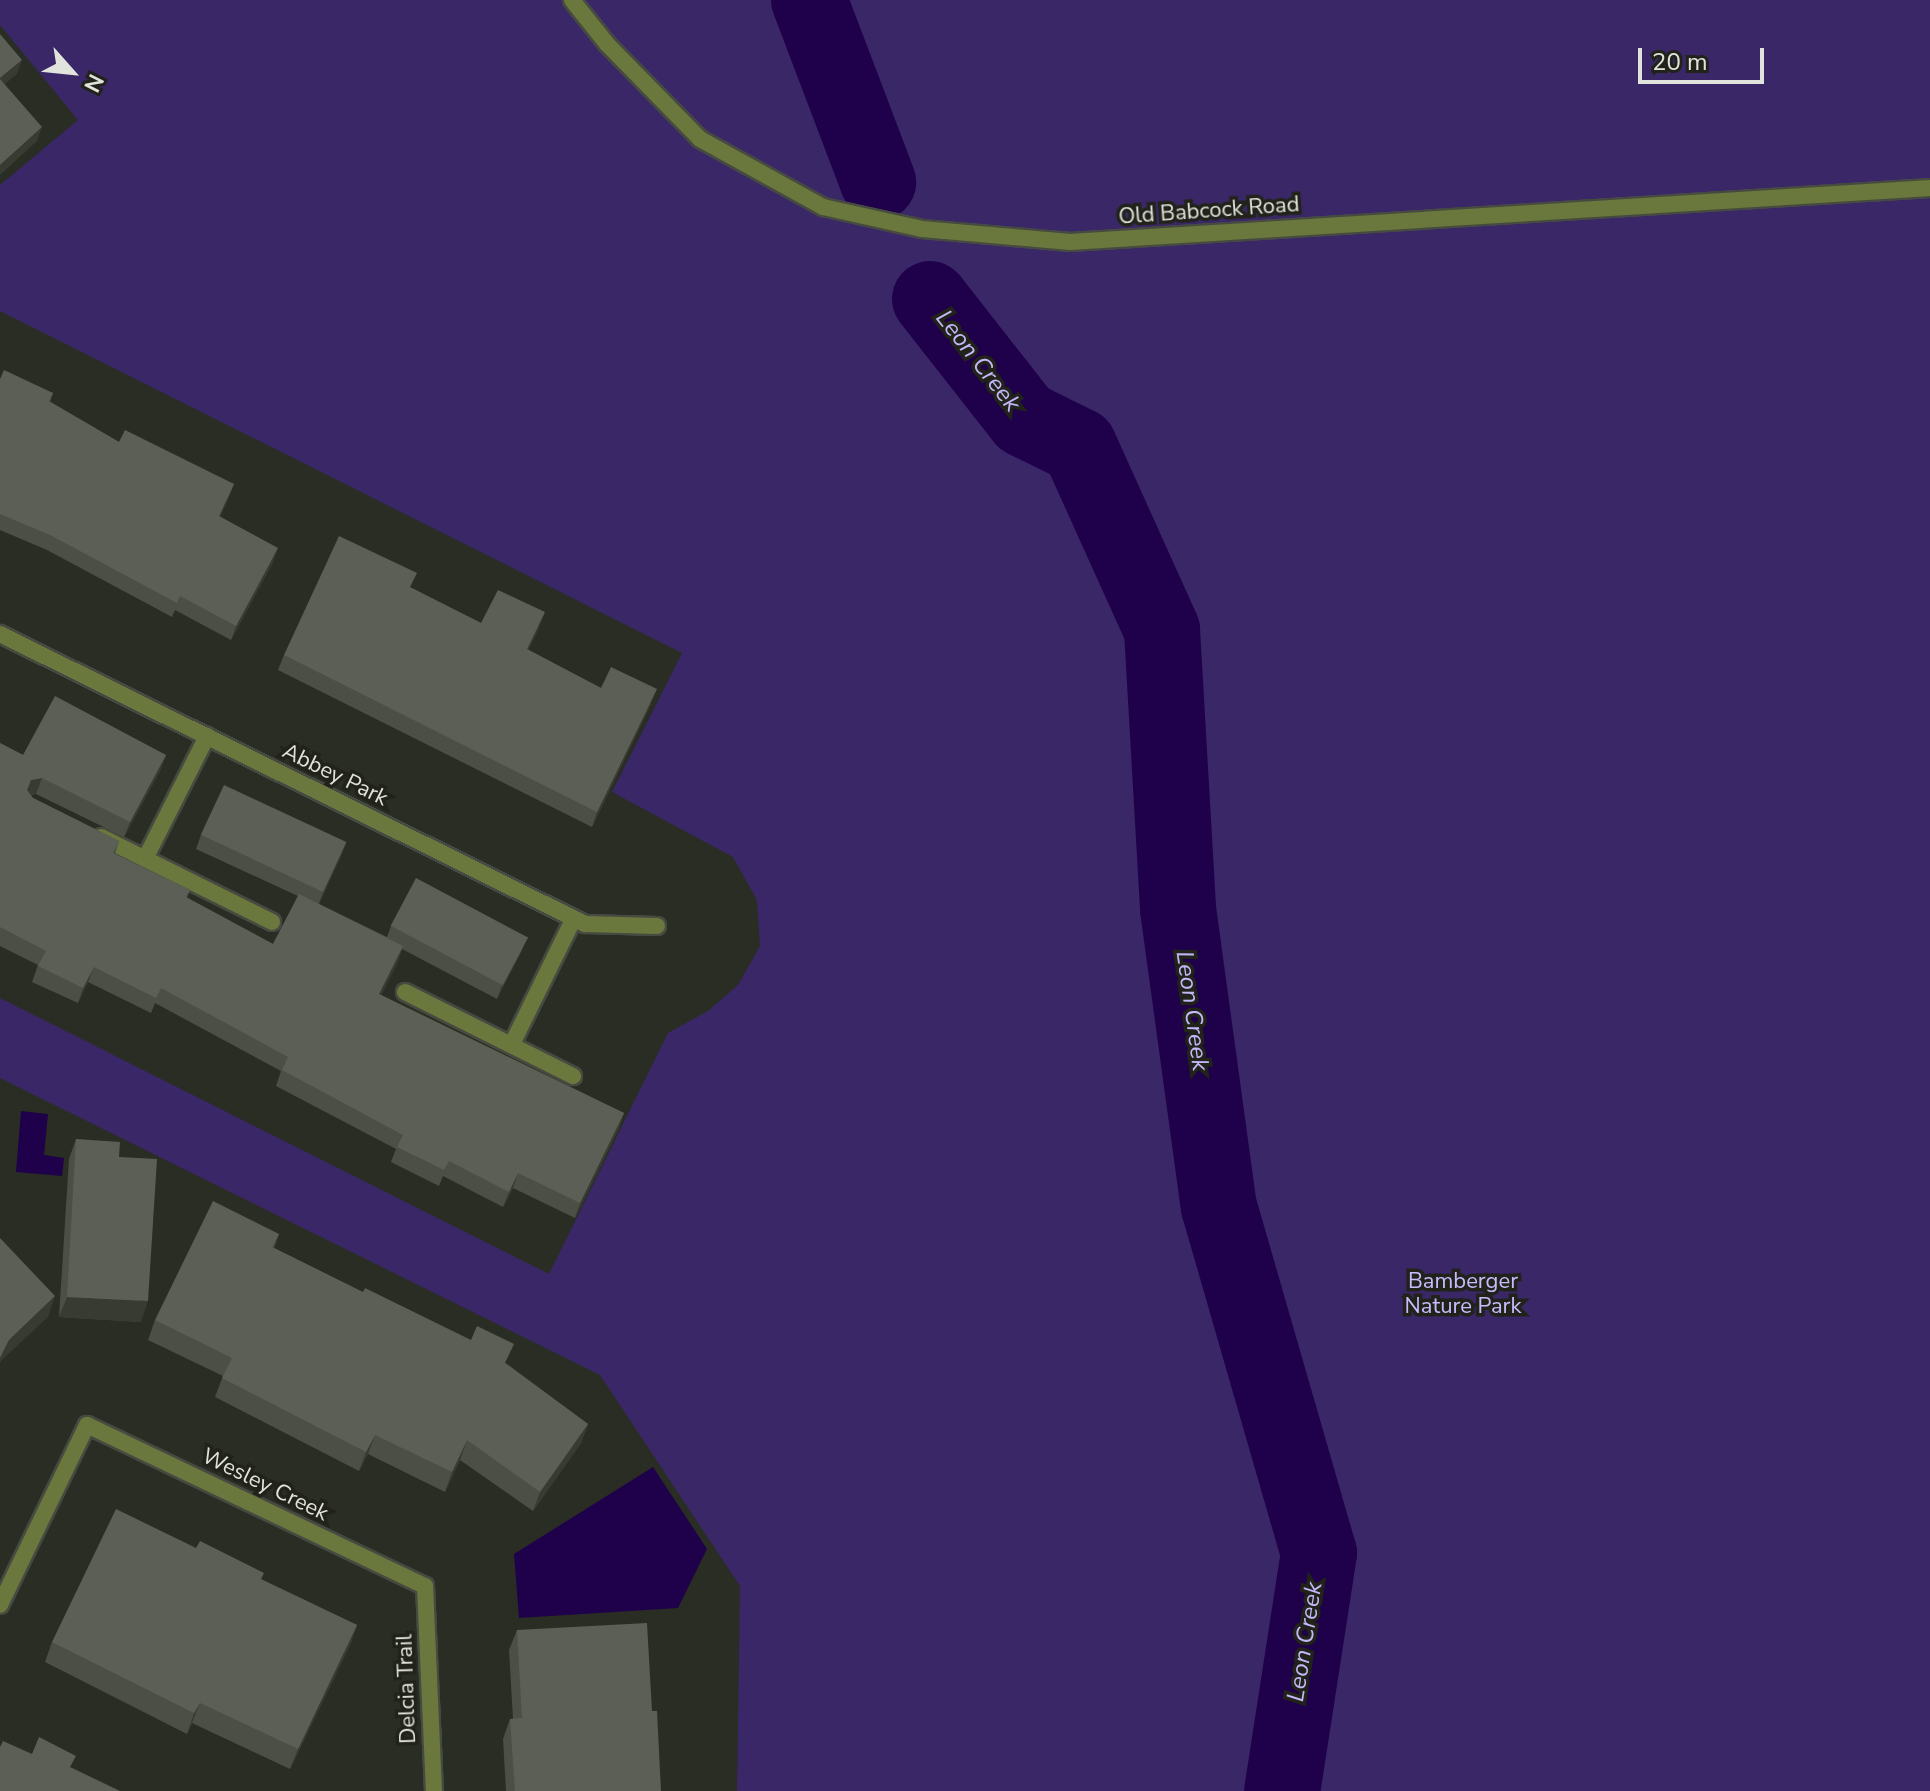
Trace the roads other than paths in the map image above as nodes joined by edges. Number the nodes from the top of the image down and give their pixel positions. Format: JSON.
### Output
{"nodes":[{"id":1,"x":572,"y":0,"type":"edge"},
{"id":2,"x":1930,"y":188,"type":"edge"},
{"id":3,"x":0,"y":634,"type":"edge"},
{"id":4,"x":207,"y":736,"type":"junction"},
{"id":5,"x":89,"y":831,"type":"edge"},
{"id":6,"x":145,"y":859,"type":"junction"},
{"id":7,"x":574,"y":918,"type":"junction"},
{"id":8,"x":272,"y":922,"type":"dead end"},
{"id":9,"x":657,"y":926,"type":"dead end"},
{"id":10,"x":405,"y":992,"type":"dead end"},
{"id":11,"x":512,"y":1044,"type":"junction"},
{"id":12,"x":573,"y":1076,"type":"dead end"},
{"id":13,"x":425,"y":1586,"type":"joint"},
{"id":14,"x":0,"y":1605,"type":"edge"},
{"id":15,"x":434,"y":1791,"type":"edge"}],
"edges":[{"from":1,"to":2,"type":"street","name":"Old Babcock Road"},
{"from":3,"to":4,"type":"street","name":"Abbey Park"},
{"from":4,"to":6,"type":"street"},
{"from":4,"to":7,"type":"street","name":"Abbey Park"},
{"from":5,"to":6,"type":"street"},
{"from":6,"to":8,"type":"street"},
{"from":7,"to":9,"type":"street","name":"Abbey Park"},
{"from":7,"to":11,"type":"street"},
{"from":10,"to":11,"type":"street"},
{"from":11,"to":12,"type":"street"},
{"from":13,"to":14,"type":"street","name":"Wesley Creek"},
{"from":13,"to":15,"type":"street","name":"Delcia Trail"}]}
